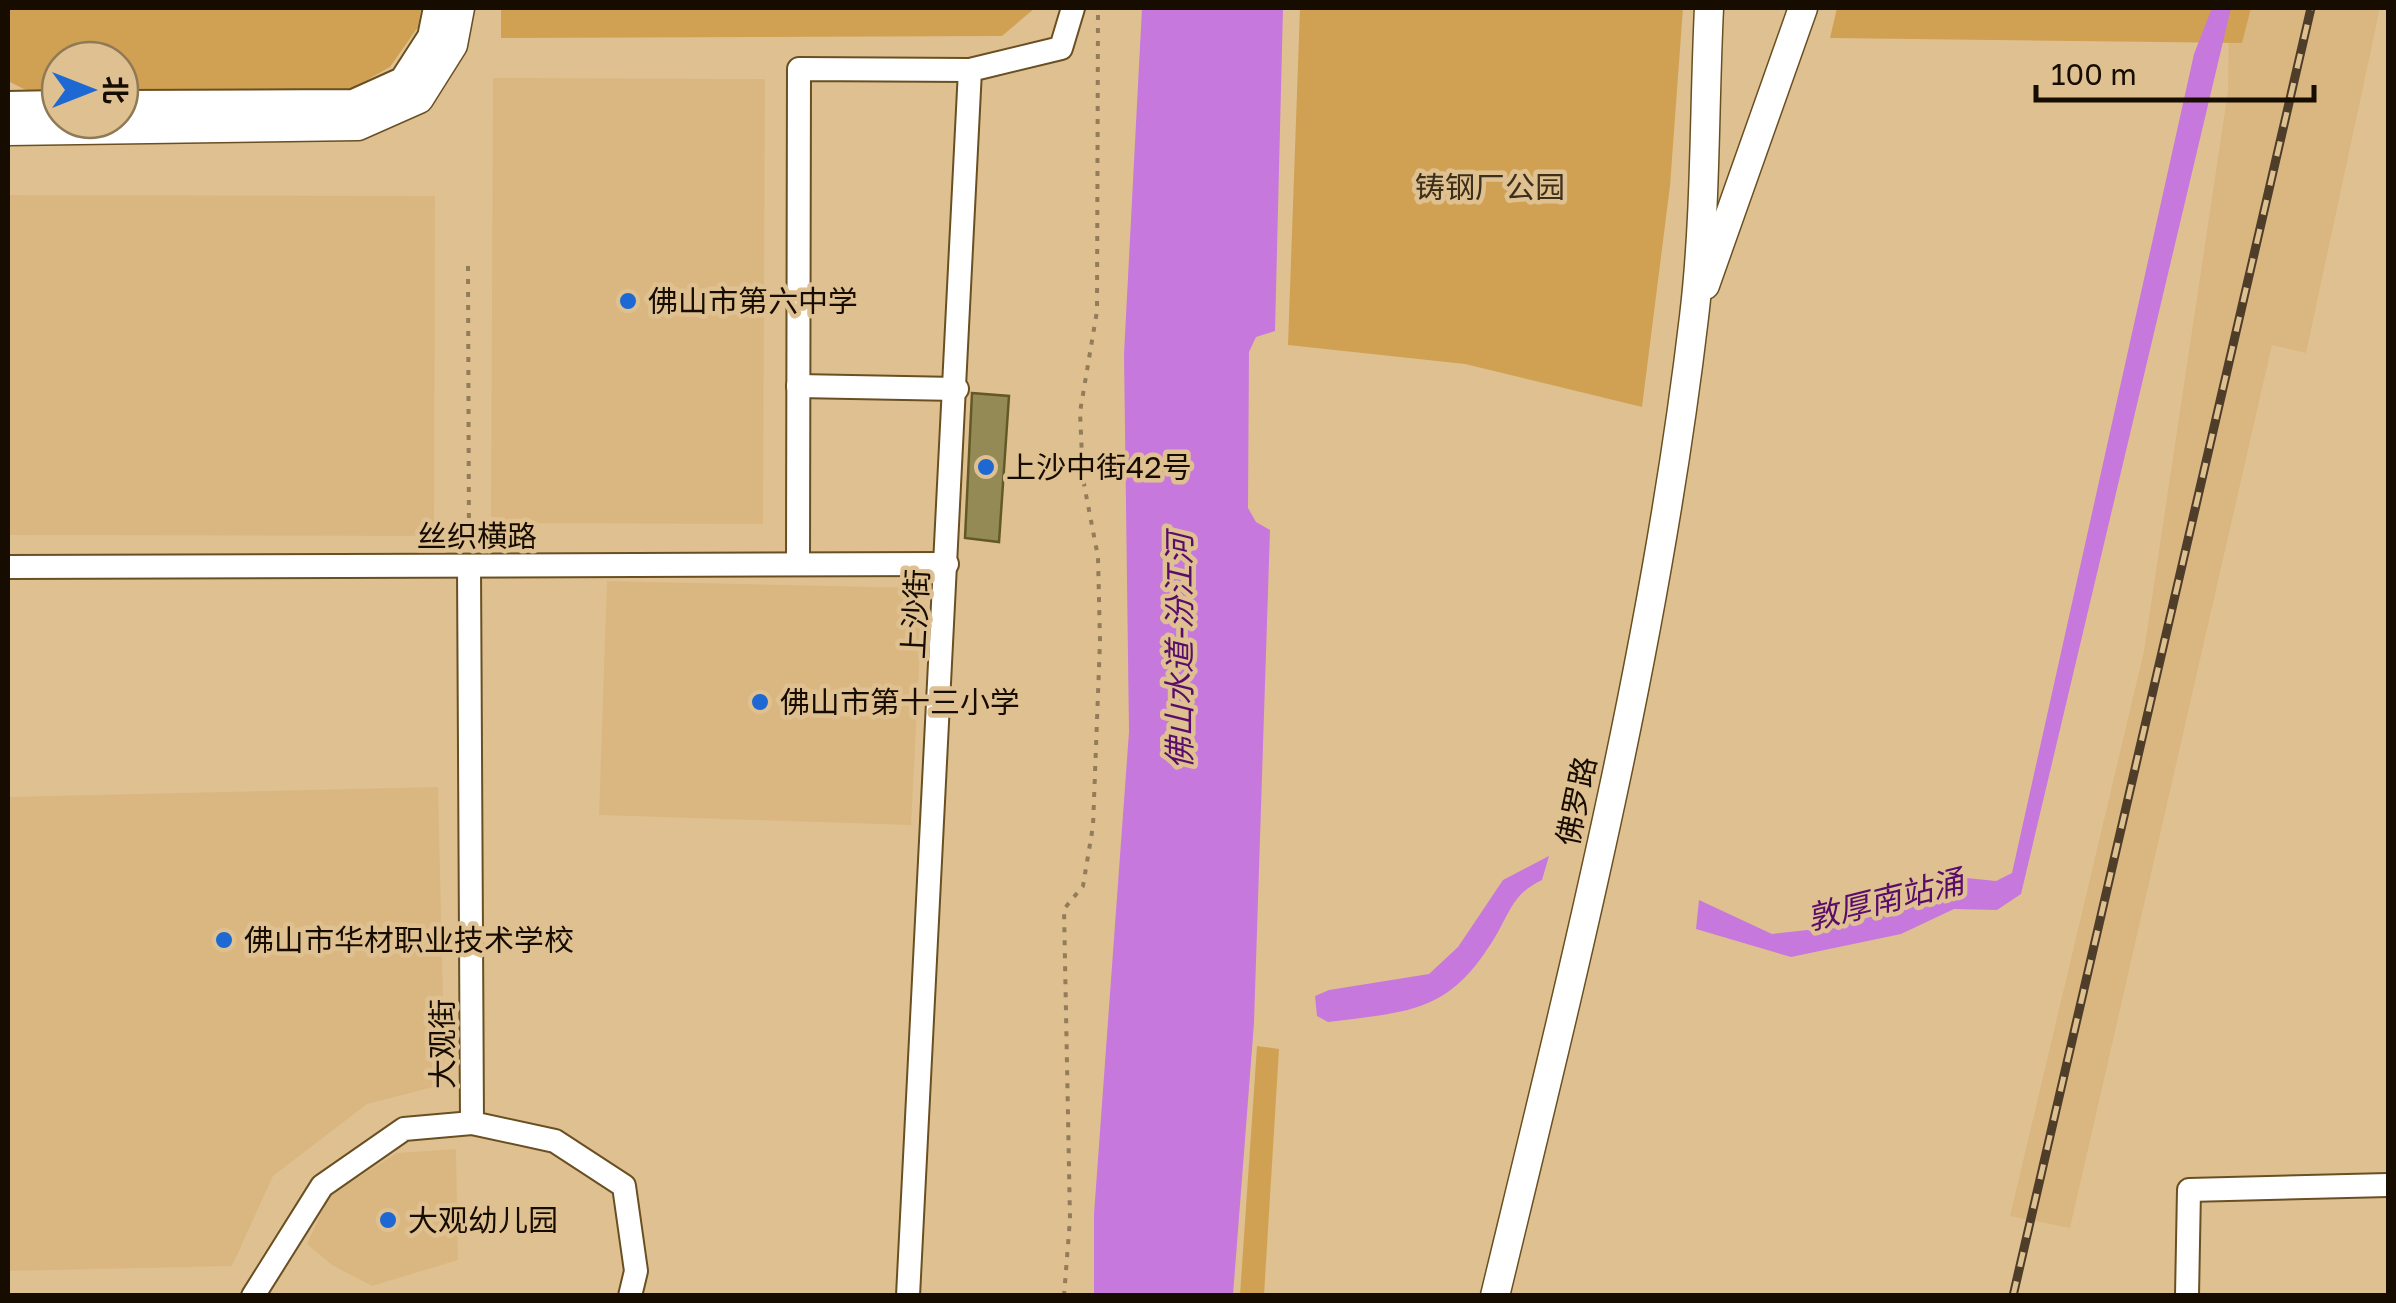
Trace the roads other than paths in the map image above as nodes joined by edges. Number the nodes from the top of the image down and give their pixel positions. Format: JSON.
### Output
{"nodes":[{"id":1,"x":440,"y":8,"type":"edge"},
{"id":2,"x":460,"y":8,"type":"edge"},
{"id":3,"x":1073,"y":8,"type":"edge"},
{"id":4,"x":1710,"y":8,"type":"edge"},
{"id":5,"x":1804,"y":8,"type":"edge"},
{"id":6,"x":970,"y":70,"type":"junction"},
{"id":7,"x":140,"y":106,"type":"edge"},
{"id":8,"x":40,"y":107,"type":"edge"},
{"id":9,"x":8,"y":108,"type":"edge"},
{"id":10,"x":8,"y":131,"type":"edge"},
{"id":11,"x":1694,"y":315,"type":"junction"},
{"id":12,"x":798,"y":386,"type":"junction"},
{"id":13,"x":956,"y":389,"type":"junction"},
{"id":14,"x":798,"y":564,"type":"junction"},
{"id":15,"x":947,"y":564,"type":"junction"},
{"id":16,"x":8,"y":567,"type":"edge"},
{"id":17,"x":469,"y":567,"type":"junction"},
{"id":18,"x":472,"y":1123,"type":"junction"},
{"id":19,"x":2388,"y":1185,"type":"edge"},
{"id":20,"x":253,"y":1296,"type":"edge"},
{"id":21,"x":630,"y":1296,"type":"edge"},
{"id":22,"x":908,"y":1296,"type":"edge"},
{"id":23,"x":1495,"y":1296,"type":"edge"},
{"id":24,"x":2187,"y":1296,"type":"edge"}],
"edges":[{"from":1,"to":7,"type":"highway"},
{"from":2,"to":10,"type":"main road"},
{"from":3,"to":6,"type":"street"},
{"from":4,"to":11,"type":"main road","name":"佛罗路"},
{"from":5,"to":11,"type":"main road","name":"佛罗路"},
{"from":6,"to":12,"type":"street"},
{"from":6,"to":13,"type":"street","name":"上沙街"},
{"from":8,"to":9,"type":"highway"},
{"from":11,"to":23,"type":"main road","name":"佛罗路"},
{"from":12,"to":13,"type":"street"},
{"from":12,"to":14,"type":"street"},
{"from":13,"to":15,"type":"street","name":"上沙街"},
{"from":14,"to":15,"type":"street","name":"丝织横路"},
{"from":14,"to":17,"type":"street","name":"丝织横路"},
{"from":15,"to":22,"type":"street","name":"上沙街"},
{"from":16,"to":17,"type":"street","name":"丝织横路"},
{"from":17,"to":18,"type":"street","name":"大观街"},
{"from":18,"to":20,"type":"street"},
{"from":18,"to":21,"type":"street","name":"大观街"},
{"from":19,"to":24,"type":"street"}]}
